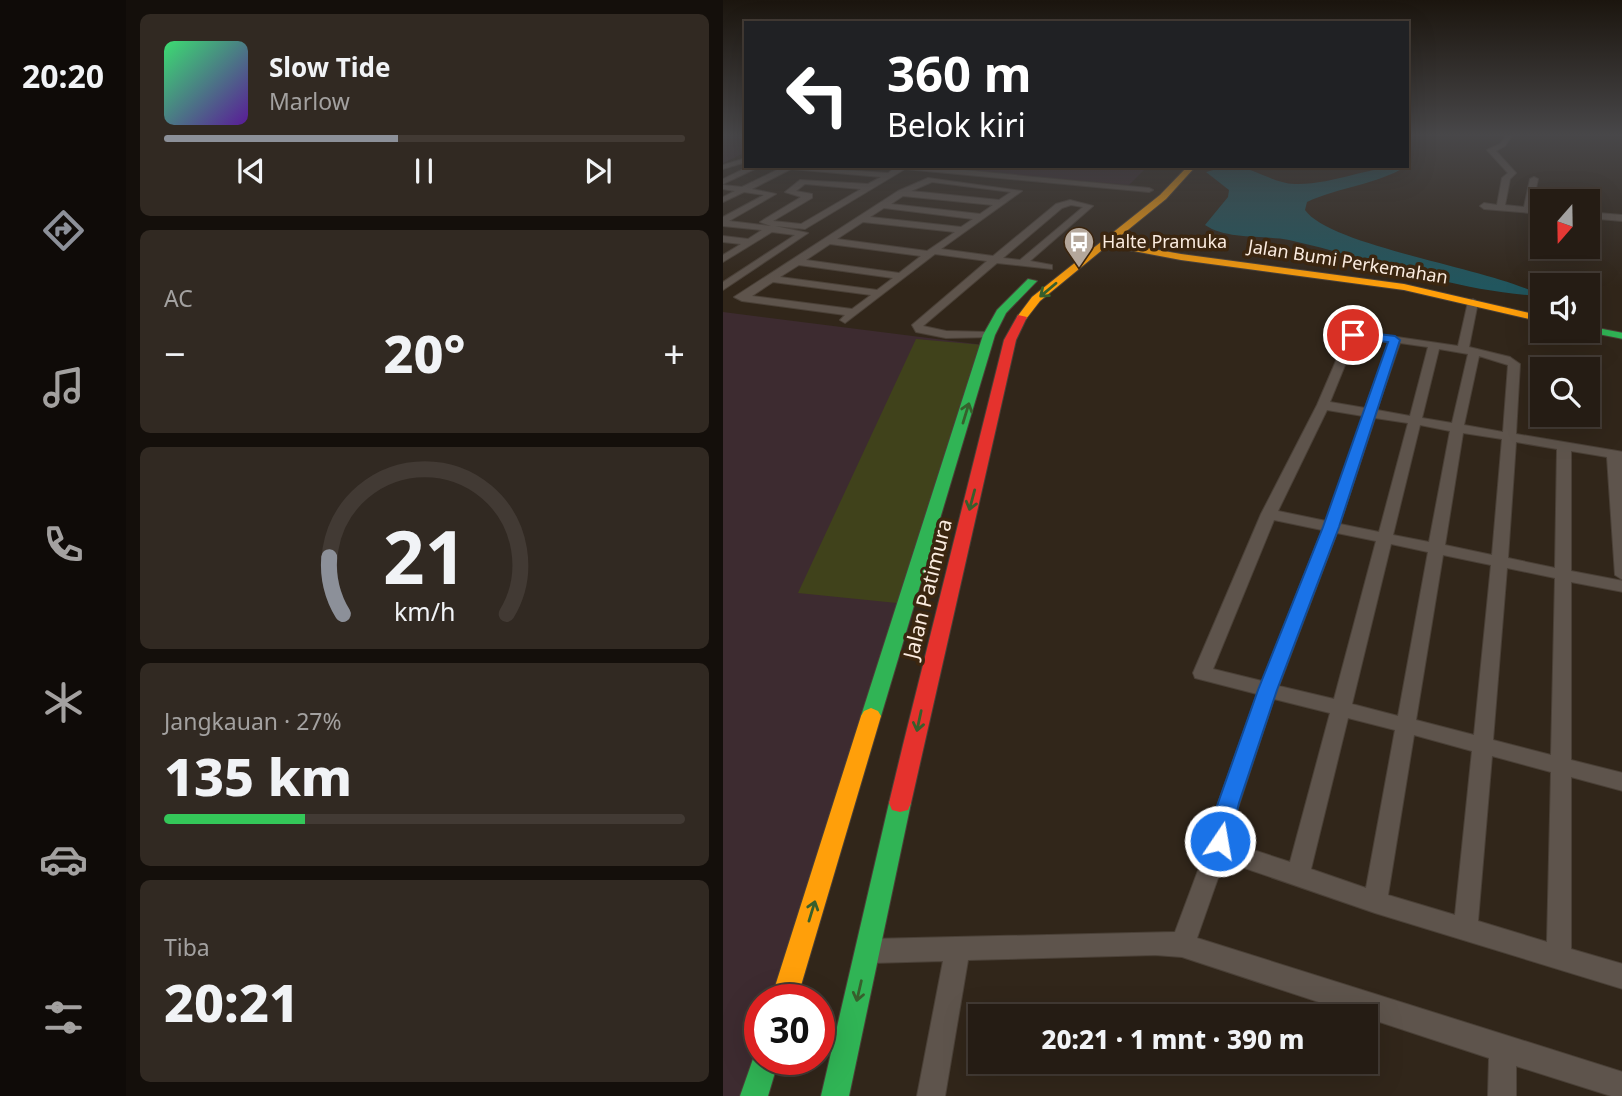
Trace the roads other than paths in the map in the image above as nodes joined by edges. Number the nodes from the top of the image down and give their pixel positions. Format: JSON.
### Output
{"nodes":[{"id":1,"x":723,"y":185,"type":"edge"},
{"id":2,"x":753,"y":185,"type":"edge"},
{"id":3,"x":797,"y":185,"type":"edge"},
{"id":4,"x":838,"y":185,"type":"edge"},
{"id":5,"x":874,"y":185,"type":"edge"},
{"id":6,"x":917,"y":185,"type":"edge"},
{"id":7,"x":979,"y":185,"type":"edge"},
{"id":8,"x":1097,"y":185,"type":"edge"},
{"id":9,"x":1154,"y":185,"type":"edge"},
{"id":10,"x":1174,"y":185,"type":"edge"},
{"id":11,"x":1505,"y":185,"type":"edge"},
{"id":12,"x":1533,"y":185,"type":"edge"},
{"id":13,"x":871,"y":187,"type":"junction"},
{"id":14,"x":745,"y":189,"type":"junction"},
{"id":15,"x":1149,"y":190,"type":"junction"},
{"id":16,"x":901,"y":193,"type":"junction"},
{"id":17,"x":723,"y":200,"type":"edge"},
{"id":18,"x":1001,"y":203,"type":"junction"},
{"id":19,"x":882,"y":205,"type":"junction"},
{"id":20,"x":1484,"y":206,"type":"dead end"},
{"id":21,"x":1501,"y":207,"type":"junction"},
{"id":22,"x":1528,"y":209,"type":"joint"},
{"id":23,"x":1600,"y":216,"type":"edge"},
{"id":24,"x":982,"y":217,"type":"junction"},
{"id":25,"x":1622,"y":218,"type":"edge"},
{"id":26,"x":862,"y":219,"type":"junction"},
{"id":27,"x":723,"y":222,"type":"edge"},
{"id":28,"x":772,"y":228,"type":"junction"},
{"id":29,"x":964,"y":230,"type":"junction"},
{"id":30,"x":723,"y":239,"type":"edge"},
{"id":31,"x":831,"y":239,"type":"junction"},
{"id":32,"x":750,"y":242,"type":"junction"},
{"id":33,"x":1105,"y":243,"type":"junction"},
{"id":34,"x":932,"y":251,"type":"junction"},
{"id":35,"x":724,"y":258,"type":"edge"},
{"id":36,"x":992,"y":260,"type":"junction"},
{"id":37,"x":761,"y":262,"type":"junction"},
{"id":38,"x":799,"y":262,"type":"junction"},
{"id":39,"x":1021,"y":264,"type":"junction"},
{"id":40,"x":1049,"y":268,"type":"junction"},
{"id":41,"x":902,"y":275,"type":"junction"},
{"id":42,"x":773,"y":279,"type":"junction"},
{"id":43,"x":726,"y":292,"type":"edge"},
{"id":44,"x":879,"y":293,"type":"junction"},
{"id":45,"x":742,"y":298,"type":"junction"},
{"id":46,"x":1473,"y":302,"type":"junction"},
{"id":47,"x":1530,"y":316,"type":"edge"},
{"id":48,"x":1600,"y":332,"type":"edge"},
{"id":49,"x":989,"y":335,"type":"junction"},
{"id":50,"x":1622,"y":337,"type":"edge"},
{"id":51,"x":1395,"y":340,"type":"junction"},
{"id":52,"x":1434,"y":346,"type":"junction"},
{"id":53,"x":1469,"y":351,"type":"junction"},
{"id":54,"x":1323,"y":405,"type":"junction"},
{"id":55,"x":1368,"y":413,"type":"junction"},
{"id":56,"x":1415,"y":421,"type":"junction"},
{"id":57,"x":1457,"y":428,"type":"junction"},
{"id":58,"x":1510,"y":437,"type":"junction"},
{"id":59,"x":957,"y":445,"type":"junction"},
{"id":60,"x":986,"y":445,"type":"junction"},
{"id":61,"x":1564,"y":446,"type":"junction"},
{"id":62,"x":1618,"y":456,"type":"edge"},
{"id":63,"x":1269,"y":514,"type":"junction"},
{"id":64,"x":1331,"y":527,"type":"junction"},
{"id":65,"x":1385,"y":538,"type":"junction"},
{"id":66,"x":1438,"y":549,"type":"junction"},
{"id":67,"x":1499,"y":562,"type":"junction"},
{"id":68,"x":1563,"y":575,"type":"junction"},
{"id":69,"x":1622,"y":575,"type":"edge"},
{"id":70,"x":1622,"y":587,"type":"edge"},
{"id":71,"x":1268,"y":690,"type":"junction"},
{"id":72,"x":1341,"y":709,"type":"junction"},
{"id":73,"x":1407,"y":726,"type":"junction"},
{"id":74,"x":1483,"y":746,"type":"junction"},
{"id":75,"x":1561,"y":766,"type":"junction"},
{"id":76,"x":1622,"y":782,"type":"edge"},
{"id":77,"x":1220,"y":841,"type":"junction"},
{"id":78,"x":1298,"y":875,"type":"junction"},
{"id":79,"x":1375,"y":902,"type":"junction"},
{"id":80,"x":1465,"y":930,"type":"junction"},
{"id":81,"x":1182,"y":945,"type":"junction"},
{"id":82,"x":958,"y":948,"type":"junction"},
{"id":83,"x":868,"y":951,"type":"junction"},
{"id":84,"x":1559,"y":958,"type":"junction"},
{"id":85,"x":1622,"y":977,"type":"edge"},
{"id":86,"x":789,"y":984,"type":"edge"},
{"id":87,"x":1503,"y":1049,"type":"junction"},
{"id":88,"x":761,"y":1075,"type":"edge"},
{"id":89,"x":1622,"y":1086,"type":"edge"},
{"id":90,"x":754,"y":1096,"type":"edge"},
{"id":91,"x":835,"y":1096,"type":"edge"},
{"id":92,"x":931,"y":1096,"type":"edge"},
{"id":93,"x":1502,"y":1096,"type":"edge"}],
"edges":[{"from":1,"to":14,"type":"street"},
{"from":2,"to":14,"type":"street"},
{"from":3,"to":13,"type":"street"},
{"from":4,"to":13,"type":"street"},
{"from":5,"to":13,"type":"street"},
{"from":6,"to":16,"type":"street"},
{"from":7,"to":18,"type":"street"},
{"from":8,"to":15,"type":"street"},
{"from":9,"to":15,"type":"main road","name":"Jalan Patimura"},
{"from":10,"to":33,"type":"main road","name":"Jalan Patimura"},
{"from":11,"to":21,"type":"street"},
{"from":12,"to":22,"type":"street"},
{"from":14,"to":17,"type":"street"},
{"from":14,"to":27,"type":"street"},
{"from":15,"to":40,"type":"main road","name":"Jalan Patimura"},
{"from":16,"to":18,"type":"street"},
{"from":16,"to":19,"type":"street"},
{"from":18,"to":24,"type":"street"},
{"from":19,"to":24,"type":"street"},
{"from":19,"to":26,"type":"street"},
{"from":20,"to":21,"type":"street"},
{"from":21,"to":22,"type":"street"},
{"from":23,"to":25,"type":"street"},
{"from":24,"to":29,"type":"street"},
{"from":26,"to":29,"type":"street"},
{"from":26,"to":31,"type":"street"},
{"from":27,"to":28,"type":"street"},
{"from":28,"to":32,"type":"street"},
{"from":28,"to":37,"type":"street"},
{"from":29,"to":34,"type":"street"},
{"from":30,"to":32,"type":"street"},
{"from":31,"to":34,"type":"street"},
{"from":31,"to":38,"type":"street"},
{"from":32,"to":35,"type":"street"},
{"from":33,"to":46,"type":"main road","name":"Jalan Bumi Perkemahan"},
{"from":33,"to":60,"type":"main road","name":"Jalan Patimura","one_way":true},
{"from":34,"to":36,"type":"street"},
{"from":34,"to":41,"type":"street"},
{"from":35,"to":37,"type":"street"},
{"from":36,"to":39,"type":"street"},
{"from":36,"to":39,"type":"street"},
{"from":36,"to":49,"type":"street"},
{"from":37,"to":43,"type":"street"},
{"from":38,"to":41,"type":"street"},
{"from":38,"to":42,"type":"street"},
{"from":39,"to":40,"type":"street"},
{"from":40,"to":49,"type":"main road","name":"Jalan Patimura"},
{"from":41,"to":44,"type":"street"},
{"from":42,"to":44,"type":"street"},
{"from":42,"to":45,"type":"street"},
{"from":43,"to":45,"type":"street"},
{"from":44,"to":45,"type":"street"},
{"from":46,"to":47,"type":"main road","name":"Jalan Bumi Perkemahan"},
{"from":46,"to":53,"type":"street"},
{"from":48,"to":50,"type":"main road"},
{"from":59,"to":49,"type":"main road","name":"Jalan Patimura","one_way":true},
{"from":51,"to":52,"type":"street"},
{"from":51,"to":54,"type":"street"},
{"from":51,"to":55,"type":"street"},
{"from":52,"to":53,"type":"street"},
{"from":52,"to":56,"type":"street"},
{"from":53,"to":57,"type":"street"},
{"from":53,"to":58,"type":"street"},
{"from":54,"to":55,"type":"street"},
{"from":54,"to":63,"type":"street"},
{"from":55,"to":56,"type":"street"},
{"from":55,"to":64,"type":"street"},
{"from":56,"to":57,"type":"street"},
{"from":56,"to":65,"type":"street"},
{"from":57,"to":58,"type":"street"},
{"from":57,"to":66,"type":"street"},
{"from":58,"to":61,"type":"street"},
{"from":58,"to":67,"type":"street"},
{"from":59,"to":60,"type":"main road"},
{"from":86,"to":59,"type":"main road","name":"Jalan Patimura","one_way":true},
{"from":60,"to":83,"type":"main road","name":"Jalan Patimura","one_way":true},
{"from":61,"to":62,"type":"street"},
{"from":61,"to":68,"type":"street"},
{"from":62,"to":69,"type":"street"},
{"from":63,"to":64,"type":"street"},
{"from":63,"to":71,"type":"street"},
{"from":64,"to":65,"type":"street"},
{"from":64,"to":71,"type":"street"},
{"from":65,"to":66,"type":"street"},
{"from":65,"to":72,"type":"street"},
{"from":66,"to":67,"type":"street"},
{"from":66,"to":73,"type":"street"},
{"from":67,"to":68,"type":"street"},
{"from":67,"to":74,"type":"street"},
{"from":68,"to":70,"type":"street"},
{"from":68,"to":75,"type":"street"},
{"from":71,"to":72,"type":"street"},
{"from":71,"to":77,"type":"street"},
{"from":72,"to":73,"type":"street"},
{"from":72,"to":78,"type":"street"},
{"from":73,"to":74,"type":"street"},
{"from":73,"to":79,"type":"street"},
{"from":74,"to":75,"type":"street"},
{"from":74,"to":80,"type":"street"},
{"from":75,"to":76,"type":"street"},
{"from":75,"to":84,"type":"street"},
{"from":77,"to":78,"type":"street"},
{"from":77,"to":81,"type":"street"},
{"from":78,"to":79,"type":"street"},
{"from":79,"to":80,"type":"street"},
{"from":80,"to":84,"type":"street"},
{"from":81,"to":82,"type":"street"},
{"from":81,"to":87,"type":"street"},
{"from":82,"to":83,"type":"street"},
{"from":82,"to":92,"type":"street"},
{"from":83,"to":91,"type":"main road","name":"Jalan Patimura","one_way":true},
{"from":84,"to":85,"type":"street"},
{"from":87,"to":89,"type":"street"},
{"from":87,"to":93,"type":"street"},
{"from":88,"to":90,"type":"main road"}]}
